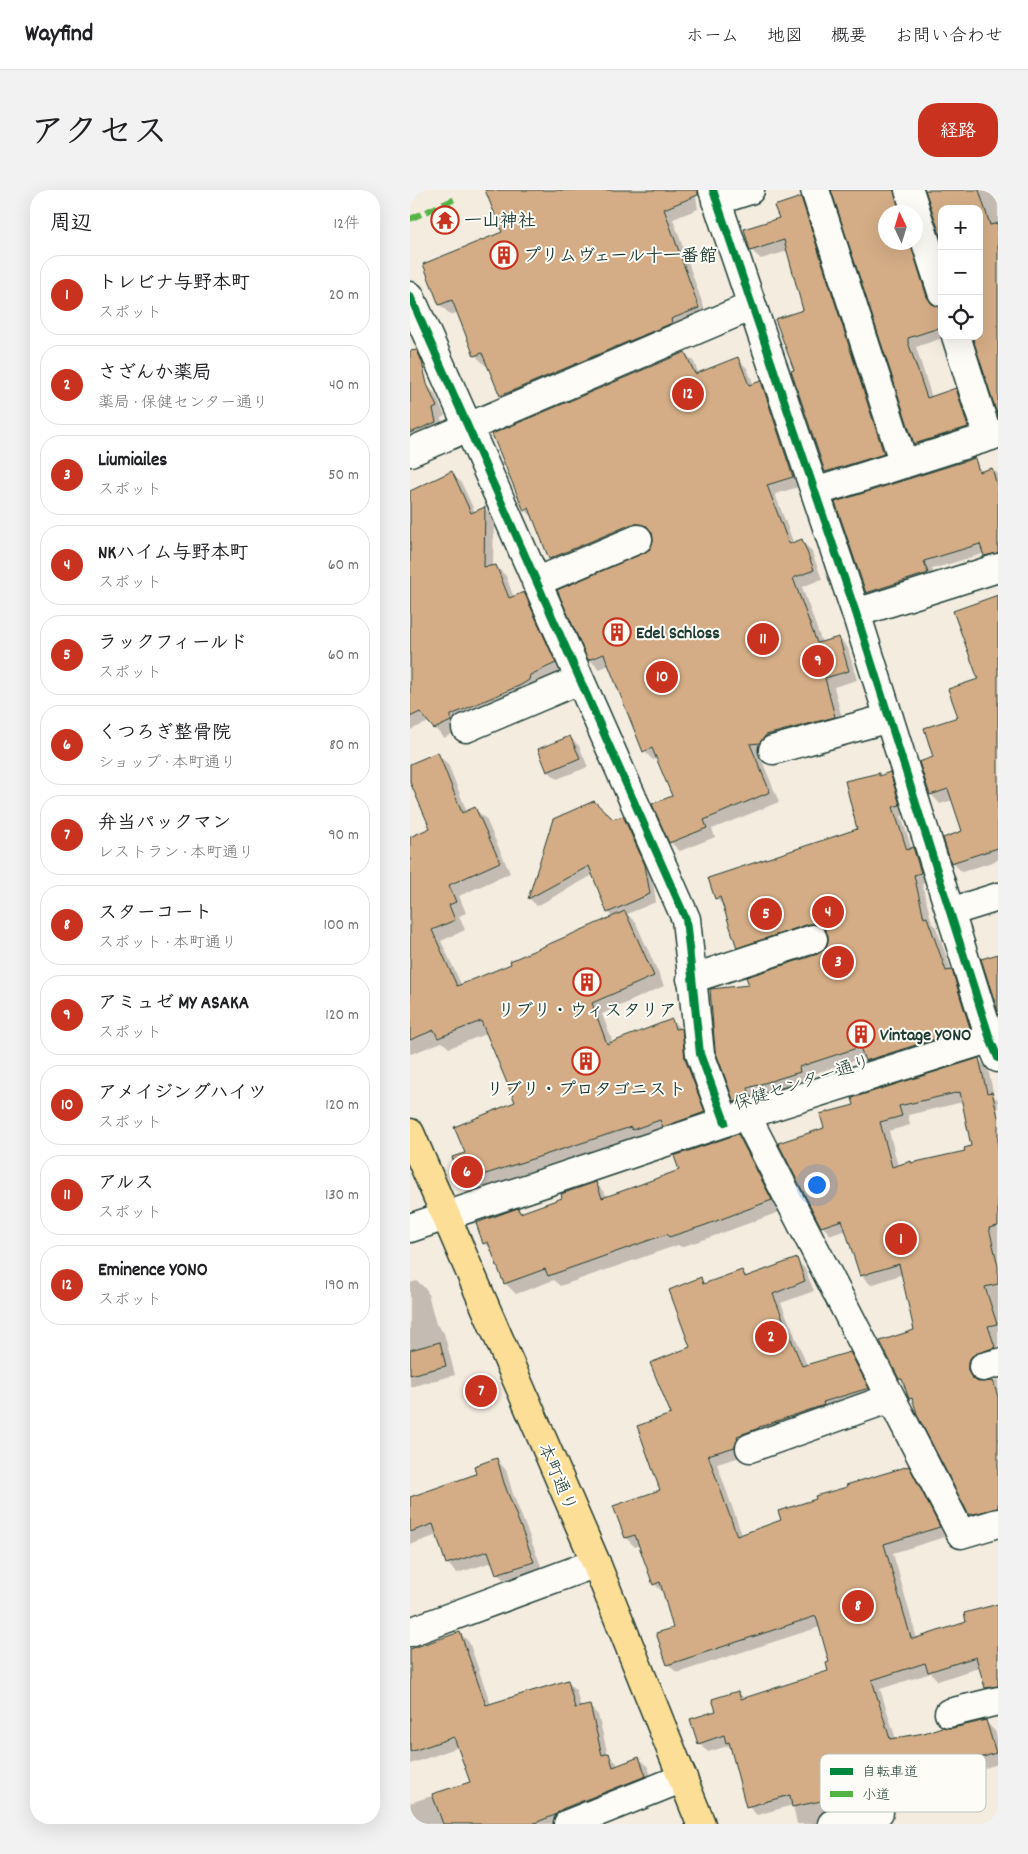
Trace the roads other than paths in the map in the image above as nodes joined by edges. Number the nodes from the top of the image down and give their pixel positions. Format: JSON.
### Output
{"nodes":[{"id":1,"x":750,"y":190,"type":"edge"},
{"id":2,"x":815,"y":190,"type":"edge"},
{"id":3,"x":909,"y":190,"type":"edge"},
{"id":4,"x":715,"y":196,"type":"edge"},
{"id":5,"x":938,"y":280,"type":"edge"},
{"id":6,"x":410,"y":296,"type":"edge"},
{"id":7,"x":752,"y":306,"type":"junction"},
{"id":8,"x":957,"y":340,"type":"edge"},
{"id":9,"x":467,"y":428,"type":"junction"},
{"id":10,"x":993,"y":436,"type":"edge"},
{"id":11,"x":410,"y":452,"type":"edge"},
{"id":12,"x":904,"y":464,"type":"junction"},
{"id":13,"x":815,"y":492,"type":"junction"},
{"id":14,"x":638,"y":539,"type":"dead end"},
{"id":15,"x":998,"y":568,"type":"edge"},
{"id":16,"x":536,"y":582,"type":"junction"},
{"id":17,"x":856,"y":614,"type":"junction"},
{"id":18,"x":579,"y":680,"type":"junction"},
{"id":19,"x":889,"y":718,"type":"junction"},
{"id":20,"x":466,"y":728,"type":"dead end"},
{"id":21,"x":773,"y":750,"type":"dead end"},
{"id":22,"x":998,"y":897,"type":"edge"},
{"id":23,"x":950,"y":912,"type":"junction"},
{"id":24,"x":813,"y":939,"type":"dead end"},
{"id":25,"x":691,"y":979,"type":"junction"},
{"id":26,"x":995,"y":1044,"type":"edge"},
{"id":27,"x":735,"y":1119,"type":"junction"},
{"id":28,"x":410,"y":1133,"type":"edge"},
{"id":29,"x":446,"y":1217,"type":"junction"},
{"id":30,"x":410,"y":1228,"type":"edge"},
{"id":31,"x":891,"y":1398,"type":"junction"},
{"id":32,"x":750,"y":1448,"type":"dead end"},
{"id":33,"x":998,"y":1523,"type":"edge"},
{"id":34,"x":596,"y":1564,"type":"junction"},
{"id":35,"x":410,"y":1632,"type":"edge"},
{"id":36,"x":998,"y":1701,"type":"edge"},
{"id":37,"x":949,"y":1713,"type":"dead end"},
{"id":38,"x":683,"y":1778,"type":"junction"},
{"id":39,"x":879,"y":1812,"type":"dead end"},
{"id":40,"x":568,"y":1824,"type":"edge"},
{"id":41,"x":701,"y":1824,"type":"edge"},
{"id":42,"x":832,"y":1824,"type":"edge"}],
"edges":[{"from":1,"to":4,"type":"street"},
{"from":2,"to":12,"type":"street"},
{"from":3,"to":5,"type":"street"},
{"from":4,"to":7,"type":"street"},
{"from":6,"to":9,"type":"street"},
{"from":7,"to":9,"type":"street"},
{"from":7,"to":13,"type":"street"},
{"from":8,"to":10,"type":"street"},
{"from":9,"to":11,"type":"street"},
{"from":9,"to":16,"type":"street"},
{"from":10,"to":12,"type":"street"},
{"from":12,"to":13,"type":"street"},
{"from":13,"to":17,"type":"street"},
{"from":14,"to":16,"type":"street"},
{"from":15,"to":17,"type":"street"},
{"from":16,"to":18,"type":"street"},
{"from":17,"to":19,"type":"street"},
{"from":18,"to":20,"type":"street"},
{"from":18,"to":25,"type":"street"},
{"from":19,"to":21,"type":"street"},
{"from":19,"to":23,"type":"street"},
{"from":22,"to":23,"type":"street"},
{"from":23,"to":26,"type":"street"},
{"from":24,"to":25,"type":"street"},
{"from":25,"to":27,"type":"street"},
{"from":26,"to":27,"type":"street","name":"保健センター通り"},
{"from":27,"to":29,"type":"street","name":"保健センター通り"},
{"from":27,"to":31,"type":"street"},
{"from":28,"to":29,"type":"main road","name":"本町通り"},
{"from":29,"to":30,"type":"street","name":"保健センター通り"},
{"from":29,"to":34,"type":"main road","name":"本町通り"},
{"from":31,"to":32,"type":"street"},
{"from":31,"to":33,"type":"street"},
{"from":34,"to":35,"type":"street"},
{"from":34,"to":38,"type":"main road","name":"本町通り"},
{"from":36,"to":37,"type":"street"},
{"from":38,"to":40,"type":"street"},
{"from":38,"to":41,"type":"main road","name":"本町通り"},
{"from":39,"to":42,"type":"street"}]}
